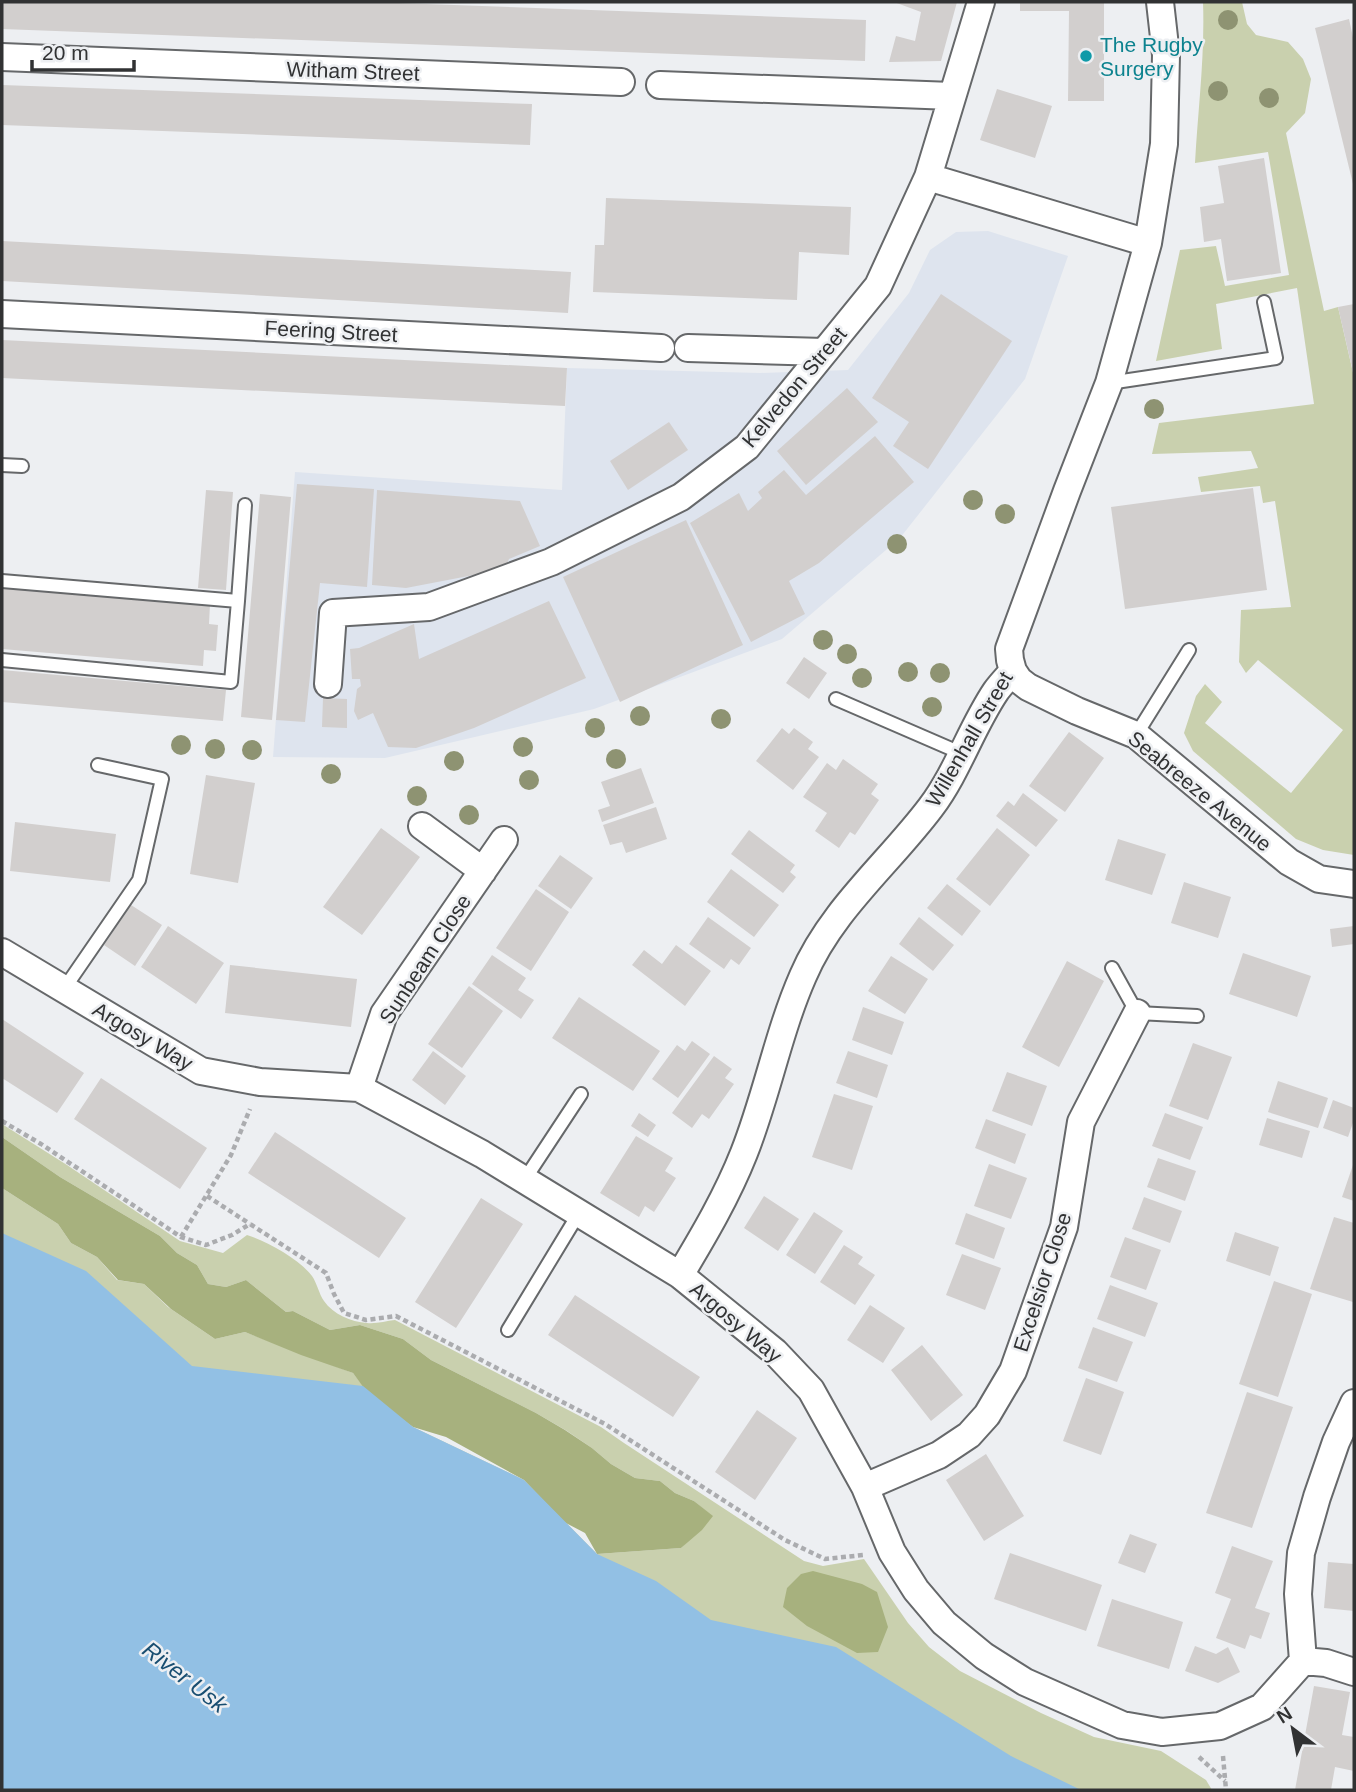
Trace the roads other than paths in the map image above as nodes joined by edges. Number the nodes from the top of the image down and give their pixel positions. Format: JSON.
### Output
{"nodes":[{"id":1,"x":981,"y":2,"type":"edge"},
{"id":2,"x":1160,"y":2,"type":"edge"},
{"id":3,"x":2,"y":57,"type":"edge"},
{"id":4,"x":621,"y":82,"type":"dead end"},
{"id":5,"x":660,"y":85,"type":"dead end"},
{"id":6,"x":953,"y":96,"type":"junction"},
{"id":7,"x":928,"y":177,"type":"junction"},
{"id":8,"x":1148,"y":243,"type":"junction"},
{"id":9,"x":1264,"y":302,"type":"dead end"},
{"id":10,"x":2,"y":314,"type":"edge"},
{"id":11,"x":661,"y":348,"type":"dead end"},
{"id":12,"x":688,"y":348,"type":"dead end"},
{"id":13,"x":824,"y":352,"type":"junction"},
{"id":14,"x":1109,"y":383,"type":"junction"},
{"id":15,"x":2,"y":465,"type":"edge"},
{"id":16,"x":22,"y":466,"type":"dead end"},
{"id":17,"x":245,"y":505,"type":"dead end"},
{"id":18,"x":2,"y":581,"type":"edge"},
{"id":19,"x":238,"y":601,"type":"junction"},
{"id":20,"x":1189,"y":650,"type":"dead end"},
{"id":21,"x":2,"y":660,"type":"edge"},
{"id":22,"x":1013,"y":671,"type":"junction"},
{"id":23,"x":328,"y":684,"type":"dead end"},
{"id":24,"x":836,"y":699,"type":"dead end"},
{"id":25,"x":1136,"y":735,"type":"junction"},
{"id":26,"x":963,"y":754,"type":"junction"},
{"id":27,"x":98,"y":765,"type":"dead end"},
{"id":28,"x":422,"y":825,"type":"dead end"},
{"id":29,"x":504,"y":840,"type":"dead end"},
{"id":30,"x":483,"y":871,"type":"junction"},
{"id":31,"x":1354,"y":884,"type":"edge"},
{"id":32,"x":2,"y":952,"type":"edge"},
{"id":33,"x":1112,"y":968,"type":"dead end"},
{"id":34,"x":64,"y":989,"type":"junction"},
{"id":35,"x":1138,"y":1013,"type":"junction"},
{"id":36,"x":1197,"y":1016,"type":"dead end"},
{"id":37,"x":359,"y":1088,"type":"junction"},
{"id":38,"x":581,"y":1094,"type":"dead end"},
{"id":39,"x":525,"y":1179,"type":"junction"},
{"id":40,"x":579,"y":1213,"type":"junction"},
{"id":41,"x":680,"y":1275,"type":"junction"},
{"id":42,"x":508,"y":1330,"type":"dead end"},
{"id":43,"x":1354,"y":1403,"type":"edge"},
{"id":44,"x":865,"y":1486,"type":"junction"},
{"id":45,"x":1303,"y":1661,"type":"junction"},
{"id":46,"x":1354,"y":1672,"type":"edge"}],
"edges":[{"from":1,"to":6,"type":"street","name":"Kelvedon Street"},
{"from":2,"to":8,"type":"street","name":"Willenhall Street"},
{"from":3,"to":4,"type":"street","name":"Witham Street"},
{"from":5,"to":6,"type":"street"},
{"from":6,"to":7,"type":"street","name":"Kelvedon Street"},
{"from":7,"to":8,"type":"street"},
{"from":7,"to":13,"type":"street","name":"Kelvedon Street"},
{"from":8,"to":14,"type":"street","name":"Willenhall Street"},
{"from":9,"to":14,"type":"lane"},
{"from":10,"to":11,"type":"street","name":"Feering Street"},
{"from":12,"to":13,"type":"street"},
{"from":13,"to":23,"type":"street","name":"Kelvedon Street"},
{"from":14,"to":22,"type":"street","name":"Willenhall Street"},
{"from":15,"to":16,"type":"lane"},
{"from":17,"to":19,"type":"lane"},
{"from":18,"to":19,"type":"lane"},
{"from":19,"to":21,"type":"lane"},
{"from":20,"to":25,"type":"lane"},
{"from":22,"to":25,"type":"street","name":"Seabreeze Avenue"},
{"from":22,"to":26,"type":"street","name":"Willenhall Street"},
{"from":24,"to":26,"type":"lane"},
{"from":25,"to":31,"type":"street","name":"Seabreeze Avenue"},
{"from":26,"to":41,"type":"street","name":"Willenhall Street"},
{"from":27,"to":34,"type":"lane"},
{"from":28,"to":30,"type":"street","name":"Sunbeam Close"},
{"from":29,"to":30,"type":"street","name":"Sunbeam Close"},
{"from":30,"to":37,"type":"street","name":"Sunbeam Close"},
{"from":32,"to":34,"type":"street","name":"Argosy Way"},
{"from":33,"to":35,"type":"lane"},
{"from":34,"to":37,"type":"street","name":"Argosy Way"},
{"from":35,"to":36,"type":"lane"},
{"from":35,"to":44,"type":"street","name":"Excelsior Close"},
{"from":37,"to":39,"type":"street","name":"Argosy Way"},
{"from":38,"to":39,"type":"lane"},
{"from":39,"to":40,"type":"street","name":"Argosy Way"},
{"from":40,"to":41,"type":"street","name":"Argosy Way"},
{"from":40,"to":42,"type":"lane"},
{"from":41,"to":44,"type":"street","name":"Argosy Way"},
{"from":43,"to":45,"type":"street"},
{"from":44,"to":45,"type":"street","name":"Argosy Way"},
{"from":45,"to":46,"type":"street"}]}
